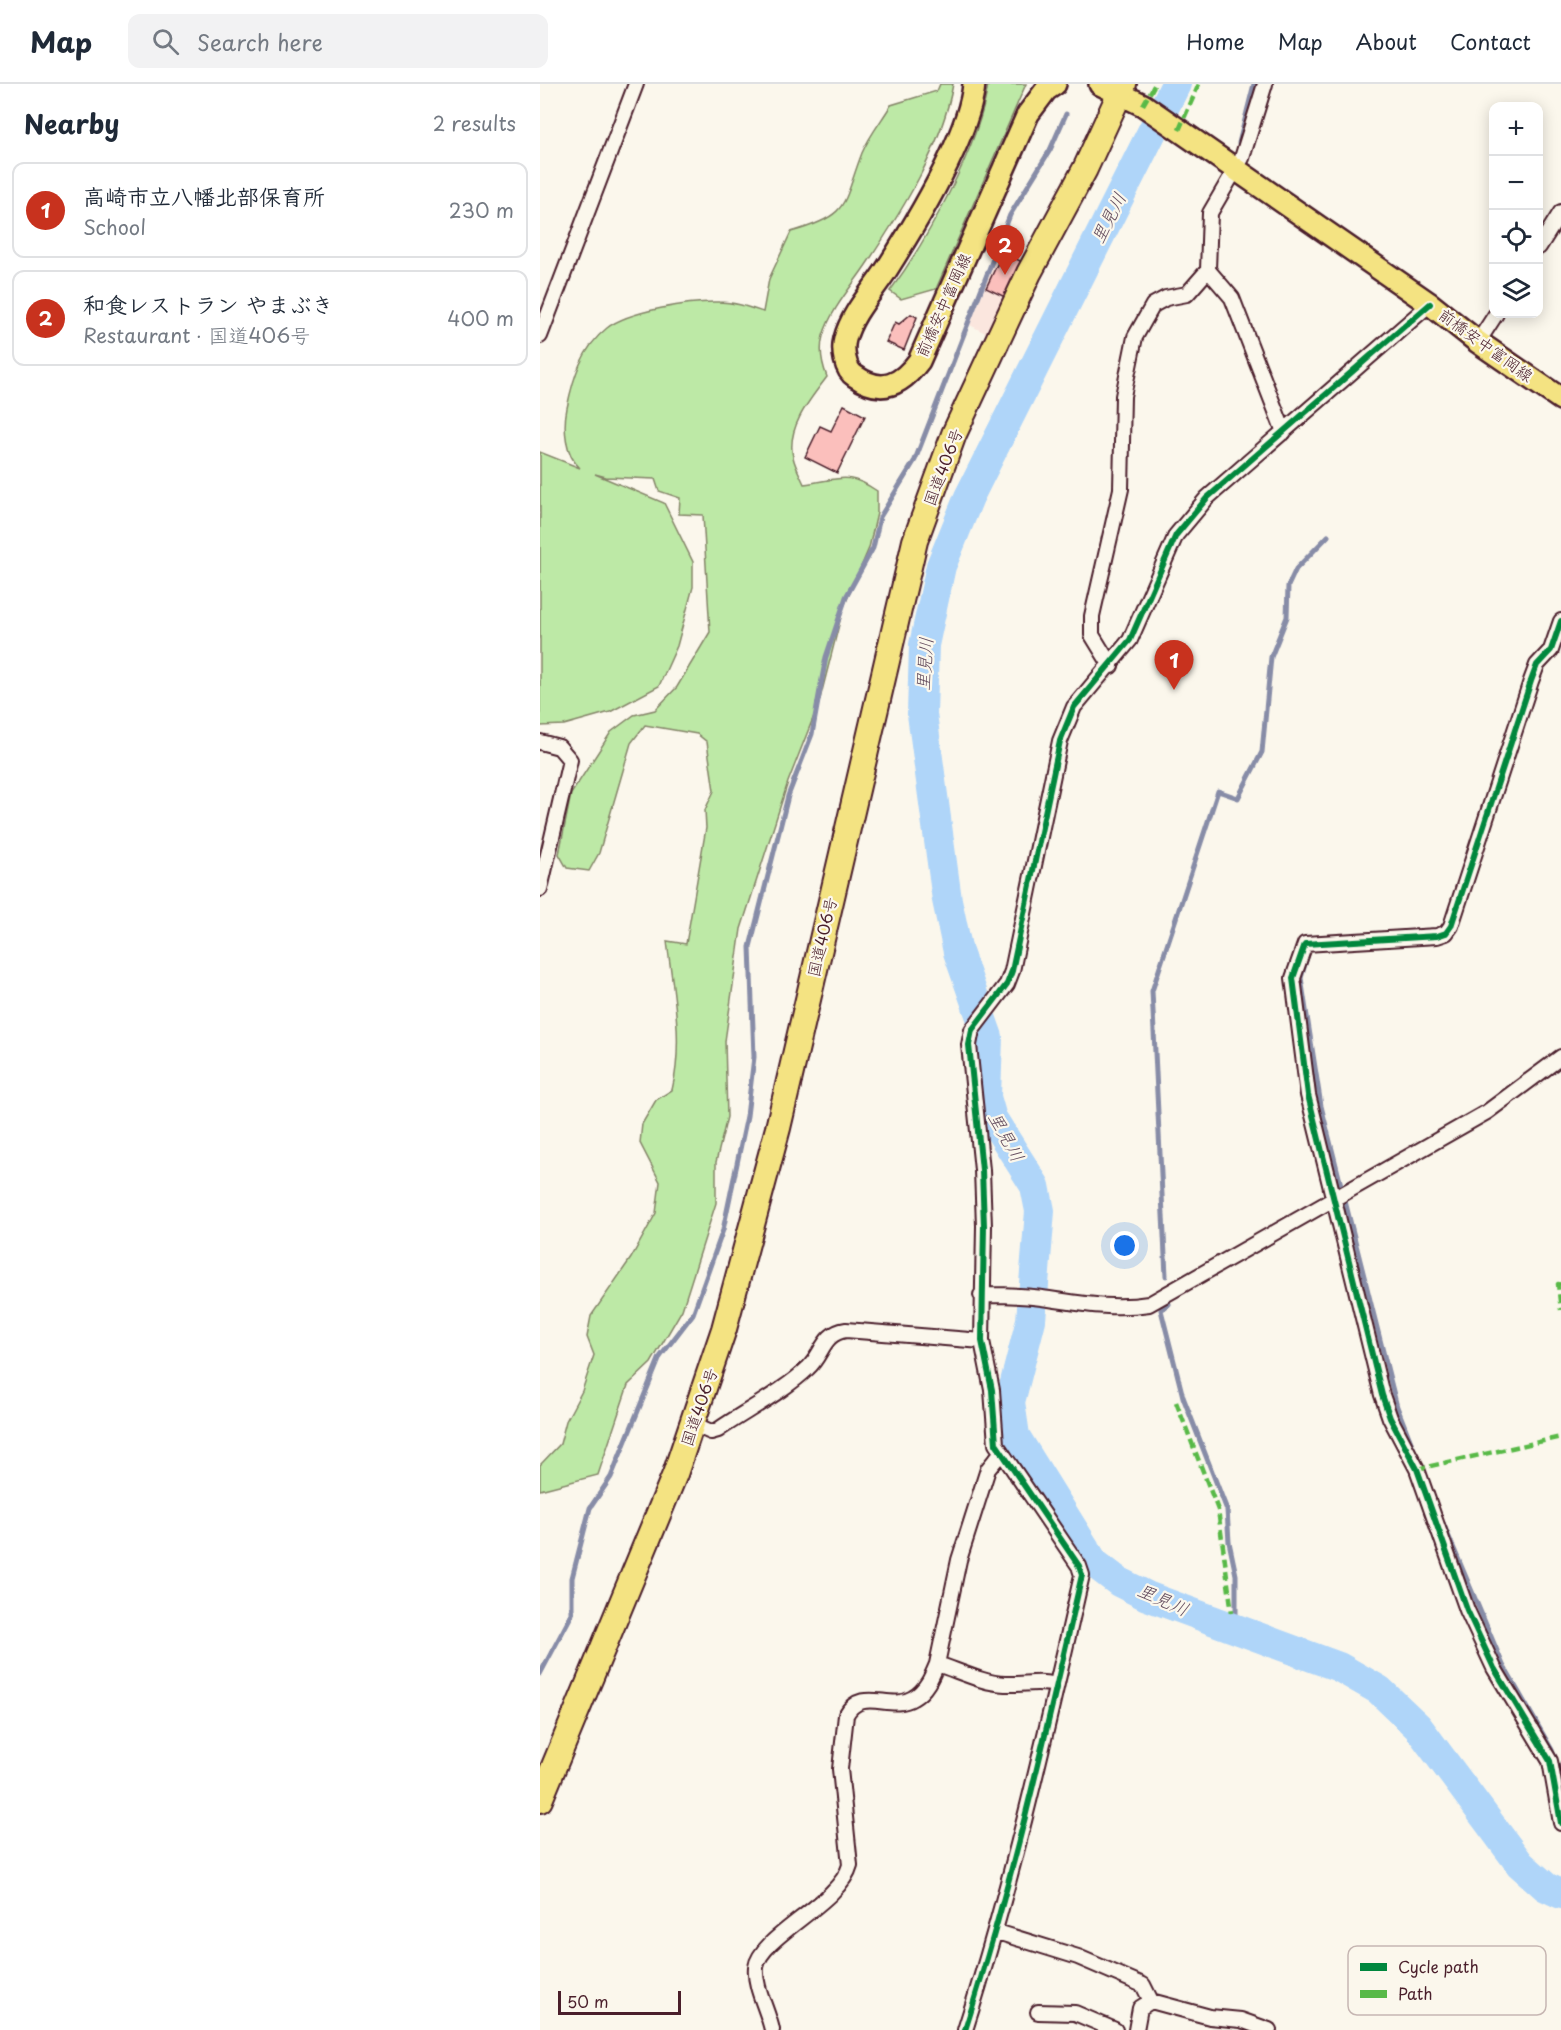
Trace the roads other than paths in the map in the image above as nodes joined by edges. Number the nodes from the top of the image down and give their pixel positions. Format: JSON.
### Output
{"nodes":[{"id":1,"x":636,"y":84,"type":"edge"},
{"id":2,"x":974,"y":84,"type":"edge"},
{"id":3,"x":1055,"y":84,"type":"edge"},
{"id":4,"x":1265,"y":84,"type":"edge"},
{"id":5,"x":1115,"y":87,"type":"edge"},
{"id":6,"x":1235,"y":170,"type":"junction"},
{"id":7,"x":1561,"y":212,"type":"edge"},
{"id":8,"x":1543,"y":241,"type":"edge"},
{"id":9,"x":1208,"y":270,"type":"junction"},
{"id":10,"x":1430,"y":304,"type":"junction"},
{"id":11,"x":1493,"y":318,"type":"edge"},
{"id":12,"x":540,"y":336,"type":"edge"},
{"id":13,"x":1478,"y":342,"type":"junction"},
{"id":14,"x":1561,"y":399,"type":"edge"},
{"id":15,"x":1284,"y":432,"type":"junction"},
{"id":16,"x":1561,"y":621,"type":"edge"},
{"id":17,"x":1111,"y":666,"type":"junction"},
{"id":18,"x":540,"y":742,"type":"edge"},
{"id":19,"x":540,"y":889,"type":"edge"},
{"id":20,"x":1561,"y":1057,"type":"edge"},
{"id":21,"x":1333,"y":1201,"type":"junction"},
{"id":22,"x":981,"y":1294,"type":"junction"},
{"id":23,"x":982,"y":1341,"type":"junction"},
{"id":24,"x":693,"y":1424,"type":"junction"},
{"id":25,"x":1000,"y":1453,"type":"junction"},
{"id":26,"x":938,"y":1664,"type":"junction"},
{"id":27,"x":1056,"y":1685,"type":"junction"},
{"id":28,"x":1555,"y":1760,"type":"edge"},
{"id":29,"x":540,"y":1800,"type":"edge"},
{"id":30,"x":1561,"y":1823,"type":"edge"},
{"id":31,"x":997,"y":1932,"type":"junction"},
{"id":32,"x":1151,"y":2001,"type":"junction"},
{"id":33,"x":1038,"y":2012,"type":"dead end"},
{"id":34,"x":772,"y":2030,"type":"edge"},
{"id":35,"x":965,"y":2030,"type":"edge"},
{"id":36,"x":1114,"y":2030,"type":"edge"},
{"id":37,"x":1136,"y":2030,"type":"edge"},
{"id":38,"x":1269,"y":2030,"type":"edge"}],
"edges":[{"from":1,"to":12,"type":"street"},
{"from":2,"to":3,"type":"main road","name":"前橋安中富岡線"},
{"from":4,"to":6,"type":"street"},
{"from":5,"to":6,"type":"main road","name":"前橋安中富岡線"},
{"from":5,"to":24,"type":"highway","name":"国道406号"},
{"from":6,"to":9,"type":"street"},
{"from":6,"to":10,"type":"main road","name":"前橋安中富岡線"},
{"from":7,"to":8,"type":"street"},
{"from":9,"to":15,"type":"street"},
{"from":9,"to":17,"type":"street"},
{"from":10,"to":13,"type":"main road","name":"前橋安中富岡線"},
{"from":10,"to":15,"type":"street"},
{"from":11,"to":13,"type":"street"},
{"from":13,"to":14,"type":"main road","name":"前橋安中富岡線"},
{"from":15,"to":17,"type":"street"},
{"from":16,"to":21,"type":"street"},
{"from":17,"to":22,"type":"street"},
{"from":18,"to":19,"type":"street"},
{"from":20,"to":21,"type":"street"},
{"from":21,"to":22,"type":"street"},
{"from":21,"to":28,"type":"street"},
{"from":22,"to":23,"type":"street"},
{"from":23,"to":24,"type":"street"},
{"from":23,"to":25,"type":"street"},
{"from":24,"to":29,"type":"highway","name":"国道406号"},
{"from":25,"to":26,"type":"street"},
{"from":25,"to":27,"type":"street"},
{"from":26,"to":27,"type":"street"},
{"from":26,"to":34,"type":"street"},
{"from":27,"to":31,"type":"street"},
{"from":28,"to":30,"type":"street"},
{"from":31,"to":32,"type":"street"},
{"from":31,"to":35,"type":"street"},
{"from":32,"to":37,"type":"street"},
{"from":32,"to":38,"type":"street"},
{"from":33,"to":36,"type":"street"}]}
